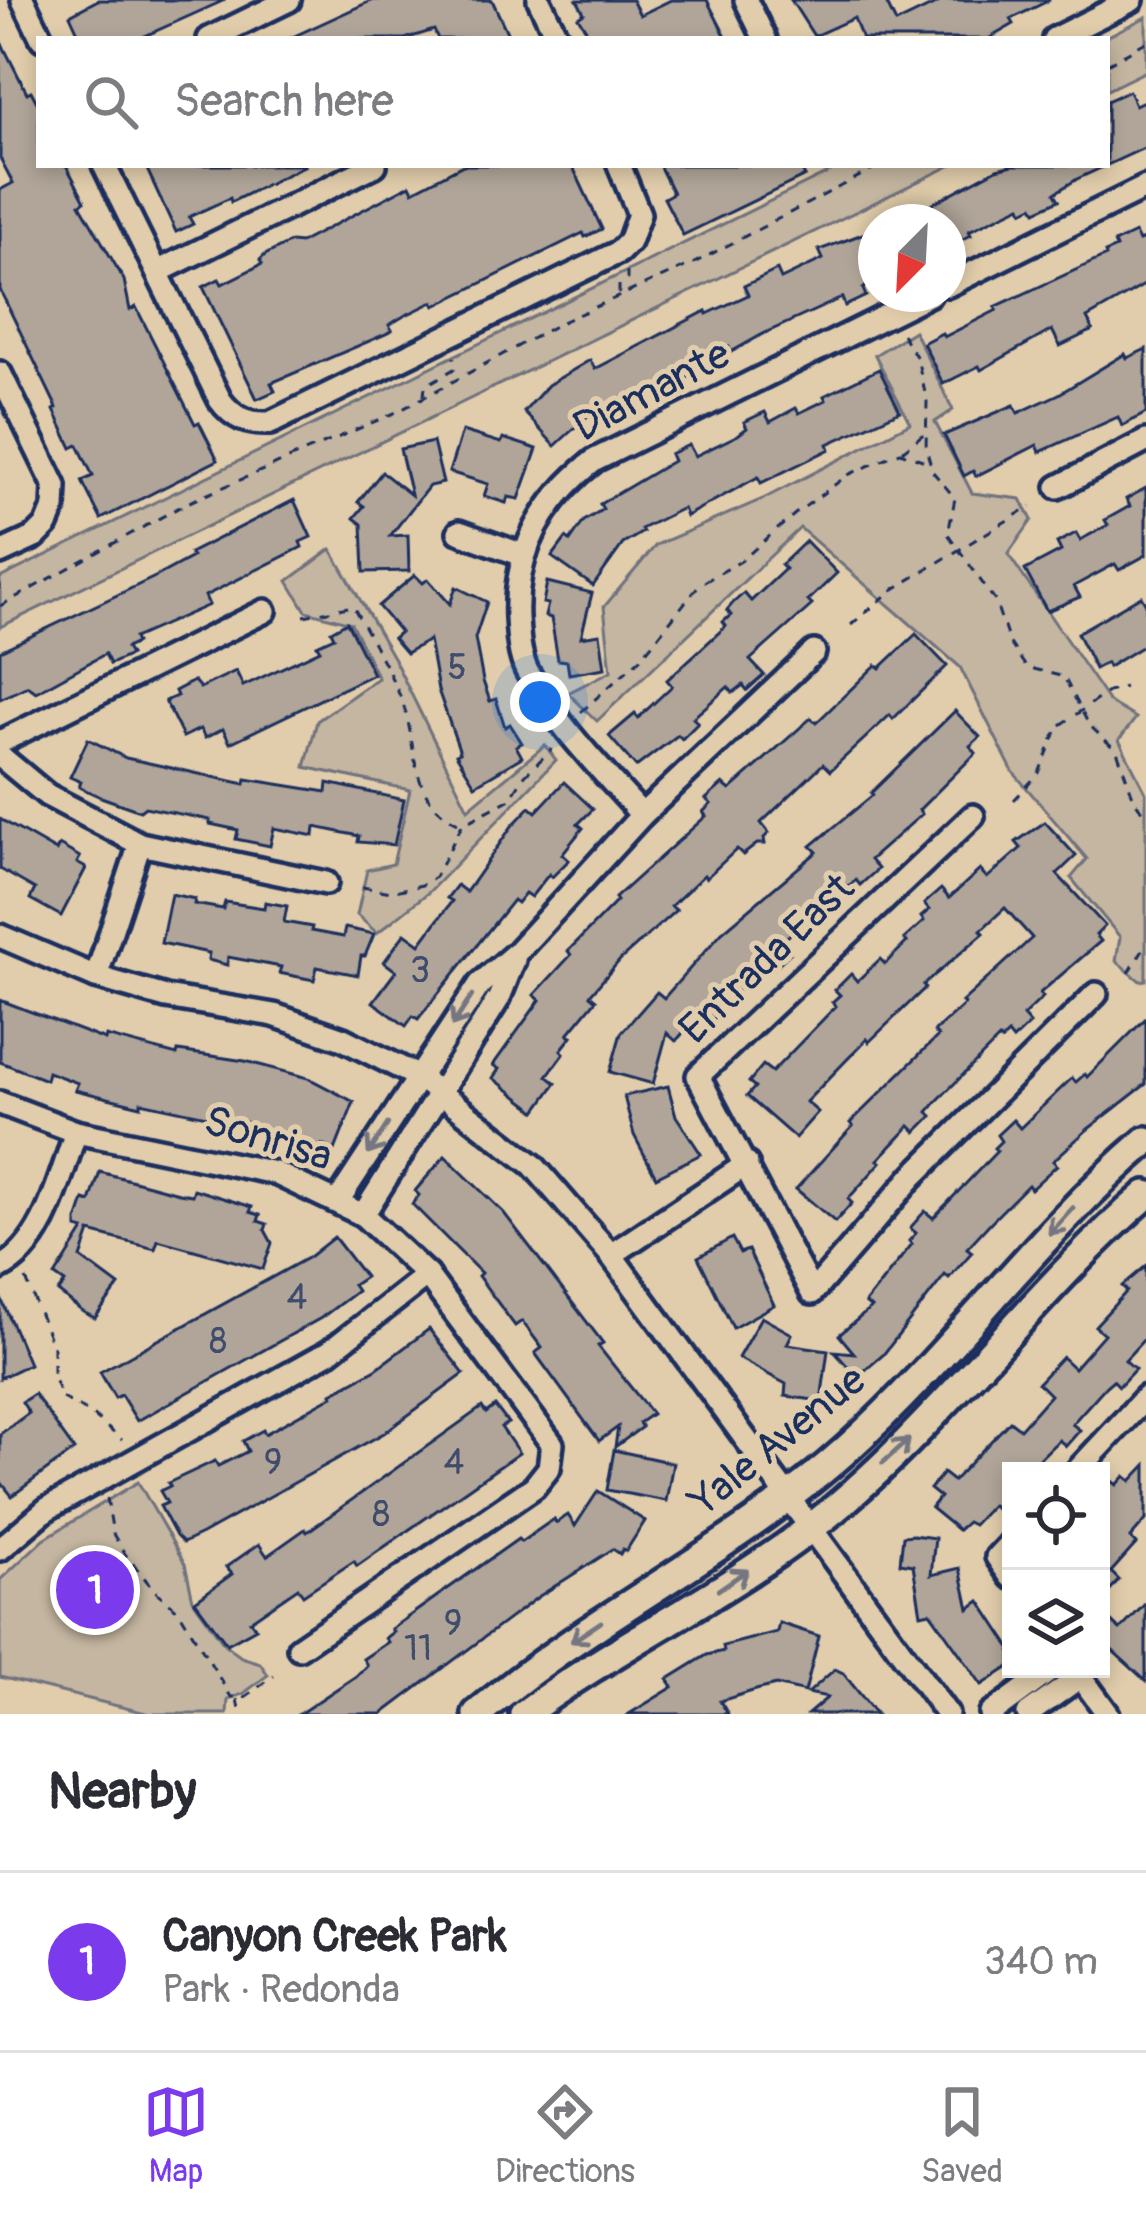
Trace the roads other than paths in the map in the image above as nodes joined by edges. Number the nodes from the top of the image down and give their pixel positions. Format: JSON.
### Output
{"nodes":[{"id":1,"x":23,"y":0,"type":"edge"},
{"id":2,"x":289,"y":0,"type":"edge"},
{"id":3,"x":539,"y":0,"type":"edge"},
{"id":4,"x":746,"y":0,"type":"edge"},
{"id":5,"x":1132,"y":0,"type":"edge"},
{"id":6,"x":41,"y":36,"type":"edge"},
{"id":7,"x":215,"y":36,"type":"edge"},
{"id":8,"x":557,"y":36,"type":"edge"},
{"id":9,"x":764,"y":36,"type":"edge"},
{"id":10,"x":1060,"y":36,"type":"edge"},
{"id":11,"x":105,"y":168,"type":"edge"},
{"id":12,"x":369,"y":168,"type":"edge"},
{"id":13,"x":620,"y":168,"type":"edge"},
{"id":14,"x":1146,"y":187,"type":"edge"},
{"id":15,"x":157,"y":272,"type":"junction"},
{"id":16,"x":966,"y":276,"type":"edge"},
{"id":17,"x":894,"y":312,"type":"edge"},
{"id":18,"x":0,"y":373,"type":"edge"},
{"id":19,"x":1146,"y":441,"type":"edge"},
{"id":20,"x":1058,"y":487,"type":"dead end"},
{"id":21,"x":459,"y":532,"type":"dead end"},
{"id":22,"x":0,"y":553,"type":"edge"},
{"id":23,"x":524,"y":555,"type":"junction"},
{"id":24,"x":265,"y":611,"type":"dead end"},
{"id":25,"x":814,"y":652,"type":"dead end"},
{"id":26,"x":0,"y":742,"type":"edge"},
{"id":27,"x":0,"y":756,"type":"edge"},
{"id":28,"x":642,"y":815,"type":"junction"},
{"id":29,"x":974,"y":816,"type":"dead end"},
{"id":30,"x":140,"y":844,"type":"junction"},
{"id":31,"x":326,"y":883,"type":"dead end"},
{"id":32,"x":0,"y":935,"type":"edge"},
{"id":33,"x":516,"y":953,"type":"junction"},
{"id":34,"x":96,"y":977,"type":"junction"},
{"id":35,"x":1096,"y":994,"type":"dead end"},
{"id":36,"x":419,"y":1077,"type":"junction"},
{"id":37,"x":440,"y":1092,"type":"junction"},
{"id":38,"x":0,"y":1103,"type":"edge"},
{"id":39,"x":76,"y":1132,"type":"junction"},
{"id":40,"x":1146,"y":1141,"type":"edge"},
{"id":41,"x":746,"y":1164,"type":"junction"},
{"id":42,"x":1146,"y":1195,"type":"edge"},
{"id":43,"x":338,"y":1201,"type":"junction"},
{"id":44,"x":363,"y":1215,"type":"junction"},
{"id":45,"x":611,"y":1255,"type":"junction"},
{"id":46,"x":0,"y":1268,"type":"edge"},
{"id":47,"x":427,"y":1275,"type":"junction"},
{"id":48,"x":1146,"y":1397,"type":"edge"},
{"id":49,"x":1085,"y":1462,"type":"edge"},
{"id":50,"x":786,"y":1498,"type":"junction"},
{"id":51,"x":809,"y":1529,"type":"junction"},
{"id":52,"x":0,"y":1549,"type":"edge"},
{"id":53,"x":299,"y":1648,"type":"dead end"},
{"id":54,"x":1040,"y":1678,"type":"edge"},
{"id":55,"x":1071,"y":1678,"type":"edge"},
{"id":56,"x":1081,"y":1678,"type":"edge"},
{"id":57,"x":477,"y":1714,"type":"edge"},
{"id":58,"x":524,"y":1714,"type":"edge"},
{"id":59,"x":947,"y":1714,"type":"edge"},
{"id":60,"x":991,"y":1714,"type":"edge"},
{"id":61,"x":1028,"y":1714,"type":"edge"},
{"id":62,"x":1108,"y":1714,"type":"edge"}],
"edges":[{"from":1,"to":6,"type":"street"},
{"from":2,"to":7,"type":"street"},
{"from":3,"to":8,"type":"street"},
{"from":4,"to":9,"type":"street"},
{"from":5,"to":10,"type":"street"},
{"from":11,"to":15,"type":"street"},
{"from":12,"to":15,"type":"street"},
{"from":13,"to":15,"type":"street"},
{"from":14,"to":16,"type":"street"},
{"from":17,"to":23,"type":"street","name":"Diamante"},
{"from":18,"to":22,"type":"street"},
{"from":19,"to":20,"type":"street"},
{"from":21,"to":23,"type":"street"},
{"from":23,"to":28,"type":"street","name":"Diamante"},
{"from":24,"to":26,"type":"street"},
{"from":25,"to":28,"type":"street"},
{"from":27,"to":30,"type":"street"},
{"from":28,"to":33,"type":"street"},
{"from":29,"to":41,"type":"street","name":"Entrada East"},
{"from":30,"to":31,"type":"street"},
{"from":30,"to":34,"type":"street"},
{"from":32,"to":34,"type":"street"},
{"from":33,"to":36,"type":"street","one_way":true},
{"from":33,"to":37,"type":"street"},
{"from":34,"to":36,"type":"street"},
{"from":35,"to":41,"type":"street"},
{"from":36,"to":37,"type":"street"},
{"from":36,"to":43,"type":"street","one_way":true},
{"from":37,"to":44,"type":"street"},
{"from":37,"to":45,"type":"street"},
{"from":38,"to":39,"type":"street","name":"Sonrisa"},
{"from":39,"to":43,"type":"street","name":"Sonrisa"},
{"from":39,"to":46,"type":"street"},
{"from":40,"to":50,"type":"main road","name":"Yale Avenue","one_way":true},
{"from":41,"to":45,"type":"street"},
{"from":51,"to":42,"type":"main road","name":"Yale Avenue","one_way":true},
{"from":43,"to":44,"type":"street","name":"Sonrisa"},
{"from":44,"to":47,"type":"street","name":"Sonrisa"},
{"from":45,"to":50,"type":"street"},
{"from":47,"to":52,"type":"street"},
{"from":47,"to":53,"type":"street","name":"Sonrisa"},
{"from":48,"to":49,"type":"street"},
{"from":50,"to":51,"type":"street"},
{"from":50,"to":57,"type":"main road","name":"Yale Avenue","one_way":true},
{"from":58,"to":51,"type":"main road","name":"Yale Avenue","one_way":true},
{"from":51,"to":59,"type":"street"},
{"from":54,"to":60,"type":"street"},
{"from":55,"to":61,"type":"street"},
{"from":56,"to":62,"type":"street"}]}
